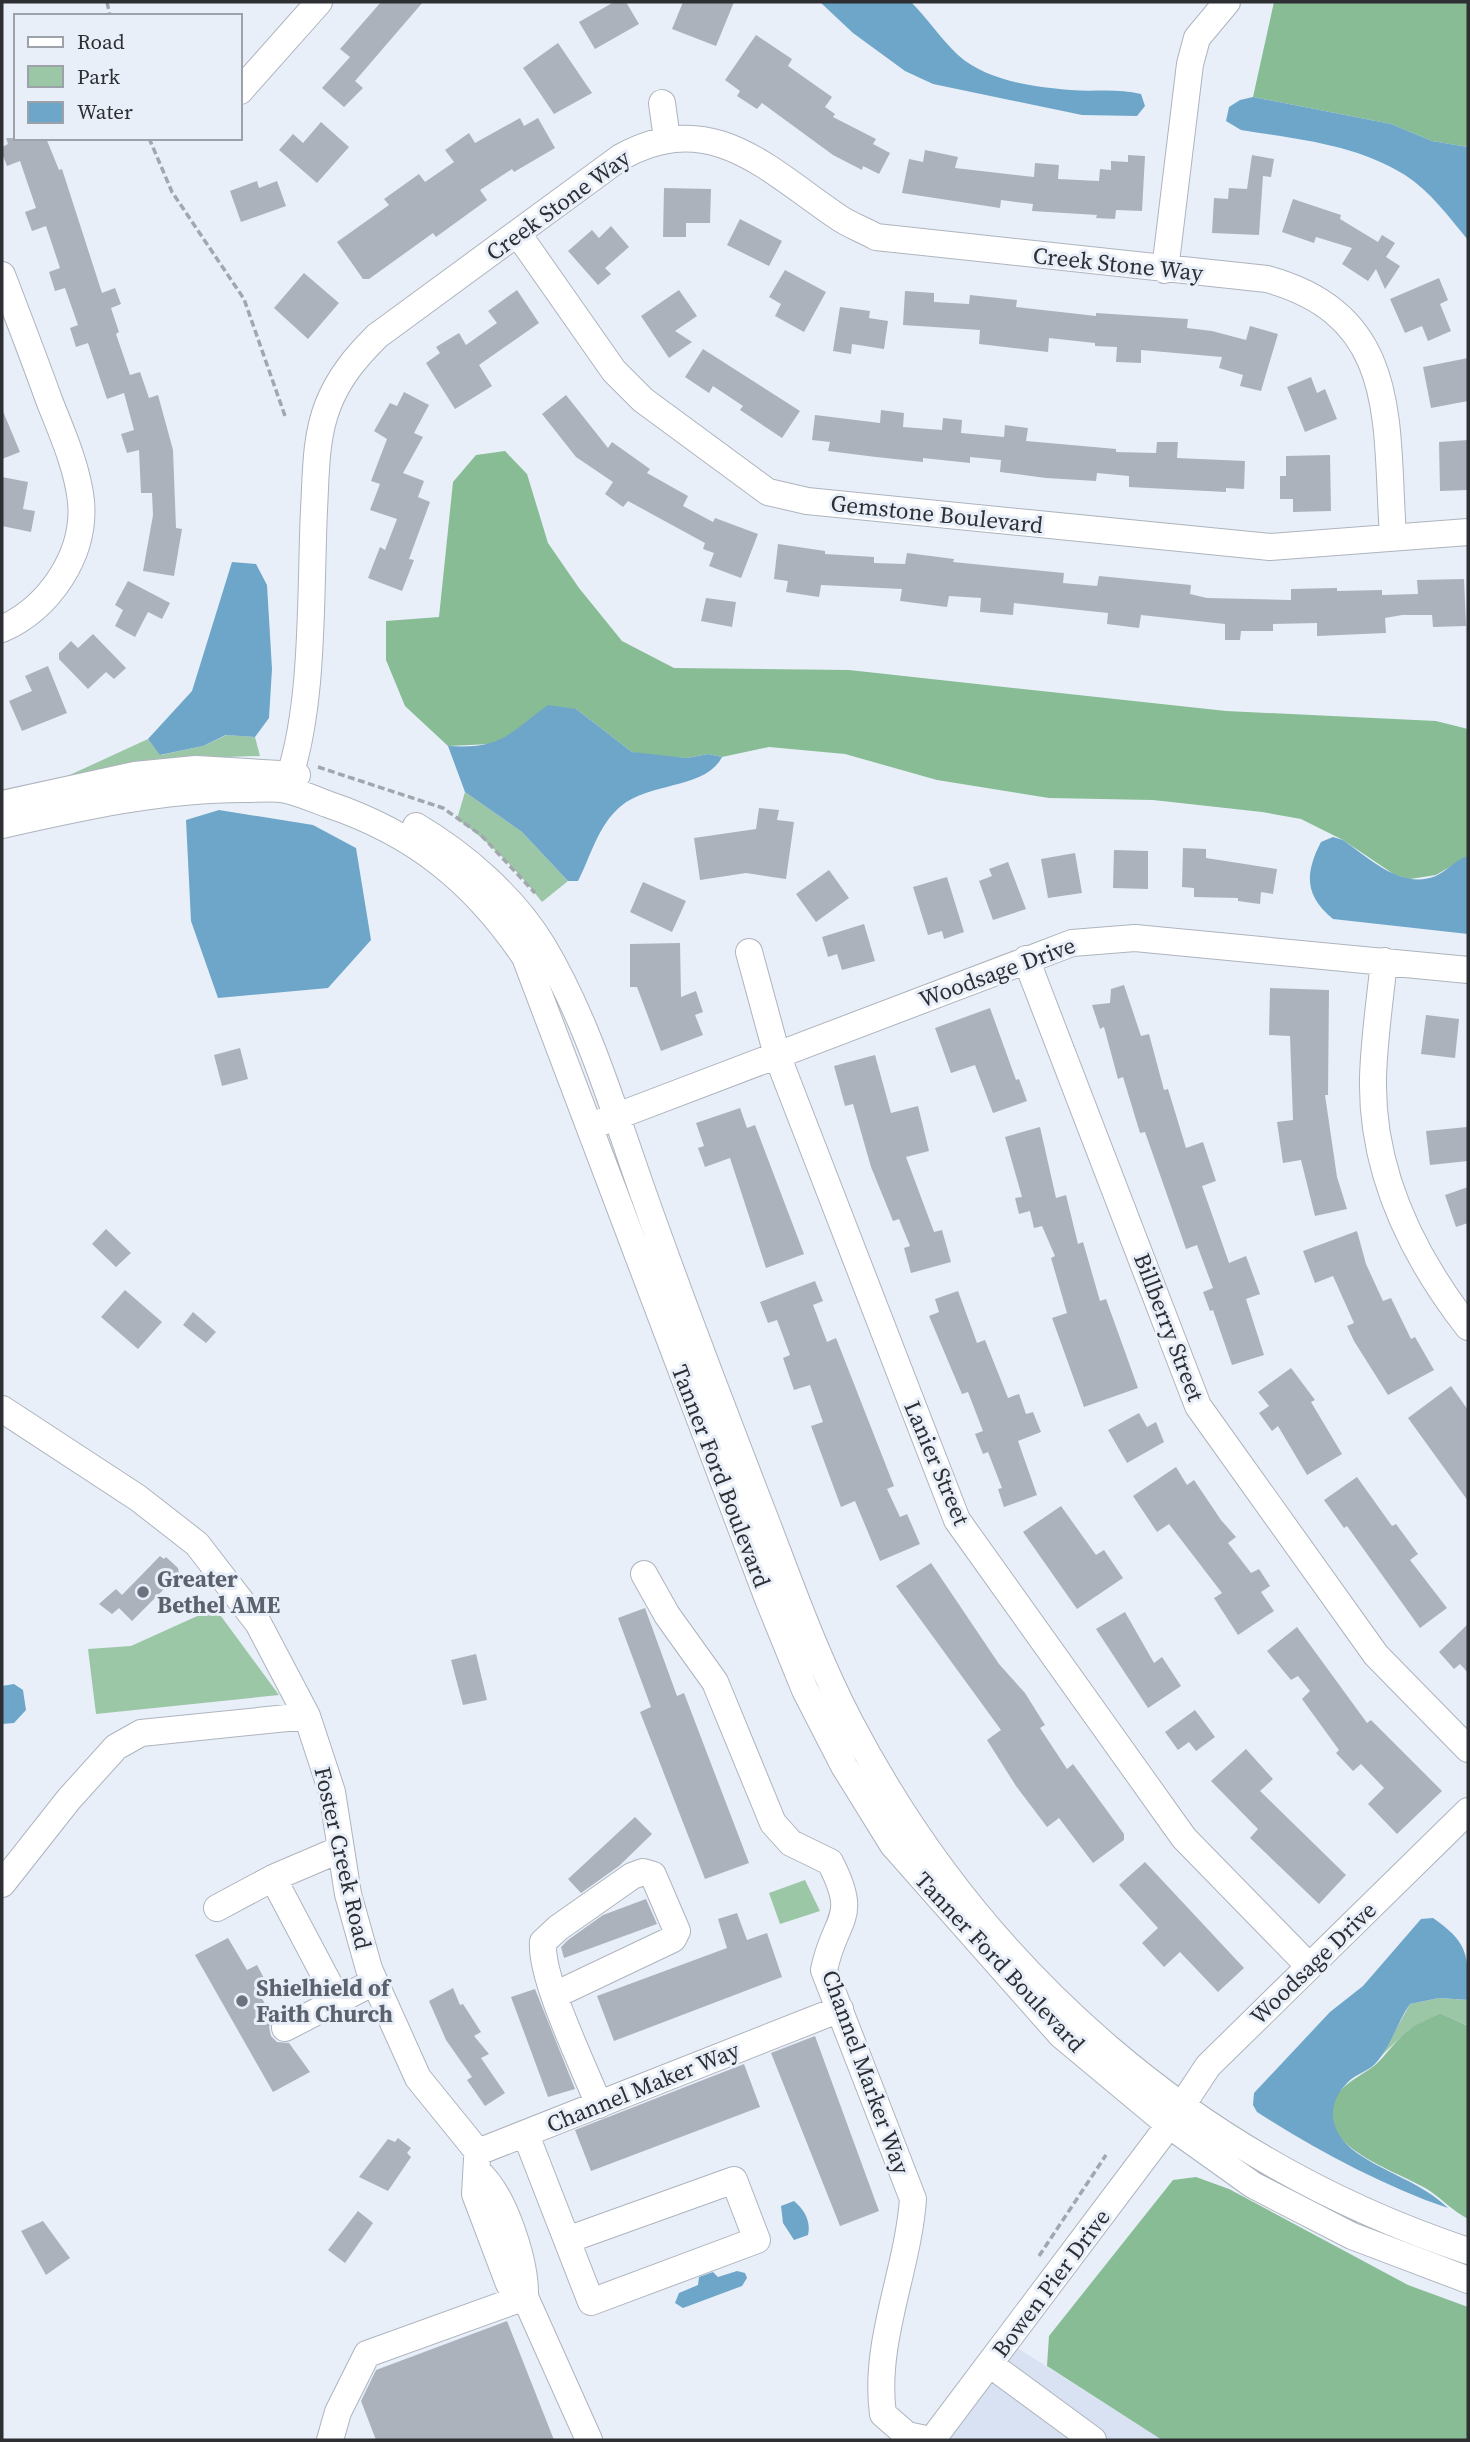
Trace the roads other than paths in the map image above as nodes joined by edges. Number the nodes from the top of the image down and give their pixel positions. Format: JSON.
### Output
{"nodes":[{"id":1,"x":1227,"y":2,"type":"edge"},
{"id":2,"x":313,"y":4,"type":"edge"},
{"id":3,"x":242,"y":88,"type":"edge"},
{"id":4,"x":662,"y":103,"type":"dead end"},
{"id":5,"x":667,"y":139,"type":"junction"},
{"id":6,"x":518,"y":234,"type":"junction"},
{"id":7,"x":1165,"y":270,"type":"junction"},
{"id":8,"x":4,"y":290,"type":"edge"},
{"id":9,"x":1468,"y":532,"type":"edge"},
{"id":10,"x":1393,"y":536,"type":"junction"},
{"id":11,"x":2,"y":629,"type":"edge"},
{"id":12,"x":288,"y":781,"type":"junction"},
{"id":13,"x":2,"y":804,"type":"edge"},
{"id":14,"x":2,"y":825,"type":"edge"},
{"id":15,"x":749,"y":952,"type":"dead end"},
{"id":16,"x":1026,"y":959,"type":"junction"},
{"id":17,"x":1384,"y":961,"type":"junction"},
{"id":18,"x":1468,"y":970,"type":"edge"},
{"id":19,"x":778,"y":1055,"type":"junction"},
{"id":20,"x":615,"y":1117,"type":"junction"},
{"id":21,"x":589,"y":1126,"type":"junction"},
{"id":22,"x":1468,"y":1327,"type":"edge"},
{"id":23,"x":2,"y":1409,"type":"edge"},
{"id":24,"x":644,"y":1574,"type":"dead end"},
{"id":25,"x":307,"y":1716,"type":"junction"},
{"id":26,"x":1468,"y":1749,"type":"edge"},
{"id":27,"x":1468,"y":1811,"type":"edge"},
{"id":28,"x":341,"y":1849,"type":"junction"},
{"id":29,"x":273,"y":1878,"type":"junction"},
{"id":30,"x":2,"y":1884,"type":"edge"},
{"id":31,"x":217,"y":1908,"type":"dead end"},
{"id":32,"x":1309,"y":1966,"type":"junction"},
{"id":33,"x":374,"y":1982,"type":"junction"},
{"id":34,"x":555,"y":1994,"type":"junction"},
{"id":35,"x":338,"y":2001,"type":"junction"},
{"id":36,"x":840,"y":2009,"type":"junction"},
{"id":37,"x":285,"y":2028,"type":"dead end"},
{"id":38,"x":598,"y":2105,"type":"junction"},
{"id":39,"x":1175,"y":2116,"type":"junction"},
{"id":40,"x":526,"y":2135,"type":"junction"},
{"id":41,"x":477,"y":2161,"type":"junction"},
{"id":42,"x":567,"y":2240,"type":"junction"},
{"id":43,"x":1468,"y":2251,"type":"edge"},
{"id":44,"x":1468,"y":2280,"type":"edge"},
{"id":45,"x":525,"y":2297,"type":"junction"},
{"id":46,"x":991,"y":2365,"type":"junction"},
{"id":47,"x":333,"y":2436,"type":"edge"},
{"id":48,"x":589,"y":2440,"type":"edge"},
{"id":49,"x":931,"y":2440,"type":"edge"},
{"id":50,"x":1093,"y":2440,"type":"edge"}],
"edges":[{"from":1,"to":7,"type":"street"},
{"from":2,"to":3,"type":"street"},
{"from":4,"to":5,"type":"street"},
{"from":5,"to":6,"type":"street","name":"Creek Stone Way"},
{"from":5,"to":7,"type":"street","name":"Creek Stone Way"},
{"from":6,"to":10,"type":"street","name":"Gemstone Boulevard"},
{"from":6,"to":12,"type":"street","name":"Creek Stone Way"},
{"from":7,"to":10,"type":"street","name":"Creek Stone Way"},
{"from":8,"to":11,"type":"street"},
{"from":9,"to":10,"type":"street","name":"Gemstone Boulevard"},
{"from":12,"to":13,"type":"street","name":"Tanner Ford Boulevard"},
{"from":12,"to":14,"type":"street","name":"Tanner Ford Boulevard"},
{"from":12,"to":20,"type":"street","name":"Tanner Ford Boulevard"},
{"from":12,"to":21,"type":"street","name":"Tanner Ford Boulevard"},
{"from":15,"to":19,"type":"street","name":"Lanier Street"},
{"from":16,"to":17,"type":"street","name":"Woodsage Drive"},
{"from":16,"to":19,"type":"street","name":"Woodsage Drive"},
{"from":16,"to":26,"type":"street","name":"Billberry Street"},
{"from":17,"to":18,"type":"street","name":"Woodsage Drive"},
{"from":17,"to":22,"type":"street"},
{"from":19,"to":20,"type":"street","name":"Woodsage Drive"},
{"from":19,"to":32,"type":"street","name":"Lanier Street"},
{"from":20,"to":21,"type":"street","name":"Woodsage Drive"},
{"from":20,"to":39,"type":"street","name":"Tanner Ford Boulevard"},
{"from":21,"to":39,"type":"street","name":"Tanner Ford Boulevard"},
{"from":23,"to":25,"type":"street","name":"Foster Creek Road"},
{"from":24,"to":36,"type":"street","name":"Channel Marker Way"},
{"from":25,"to":28,"type":"street","name":"Foster Creek Road"},
{"from":25,"to":30,"type":"street"},
{"from":27,"to":32,"type":"street","name":"Woodsage Drive"},
{"from":28,"to":29,"type":"street"},
{"from":28,"to":33,"type":"street","name":"Foster Creek Road"},
{"from":29,"to":31,"type":"street"},
{"from":29,"to":35,"type":"street"},
{"from":32,"to":39,"type":"street","name":"Woodsage Drive"},
{"from":33,"to":35,"type":"street"},
{"from":33,"to":41,"type":"street","name":"Foster Creek Road"},
{"from":34,"to":34,"type":"street"},
{"from":34,"to":38,"type":"street"},
{"from":35,"to":37,"type":"street"},
{"from":36,"to":38,"type":"street","name":"Channel Maker Way"},
{"from":36,"to":49,"type":"street","name":"Channel Marker Way"},
{"from":38,"to":40,"type":"street","name":"Channel Maker Way"},
{"from":39,"to":43,"type":"street","name":"Tanner Ford Boulevard"},
{"from":39,"to":44,"type":"street","name":"Tanner Ford Boulevard"},
{"from":39,"to":46,"type":"street","name":"Bowen Pier Drive"},
{"from":40,"to":41,"type":"street","name":"Channel Maker Way"},
{"from":40,"to":42,"type":"street"},
{"from":41,"to":45,"type":"street"},
{"from":42,"to":42,"type":"street"},
{"from":45,"to":47,"type":"street"},
{"from":45,"to":48,"type":"street"},
{"from":46,"to":49,"type":"street","name":"Bowen Pier Drive"},
{"from":46,"to":50,"type":"street"}]}
